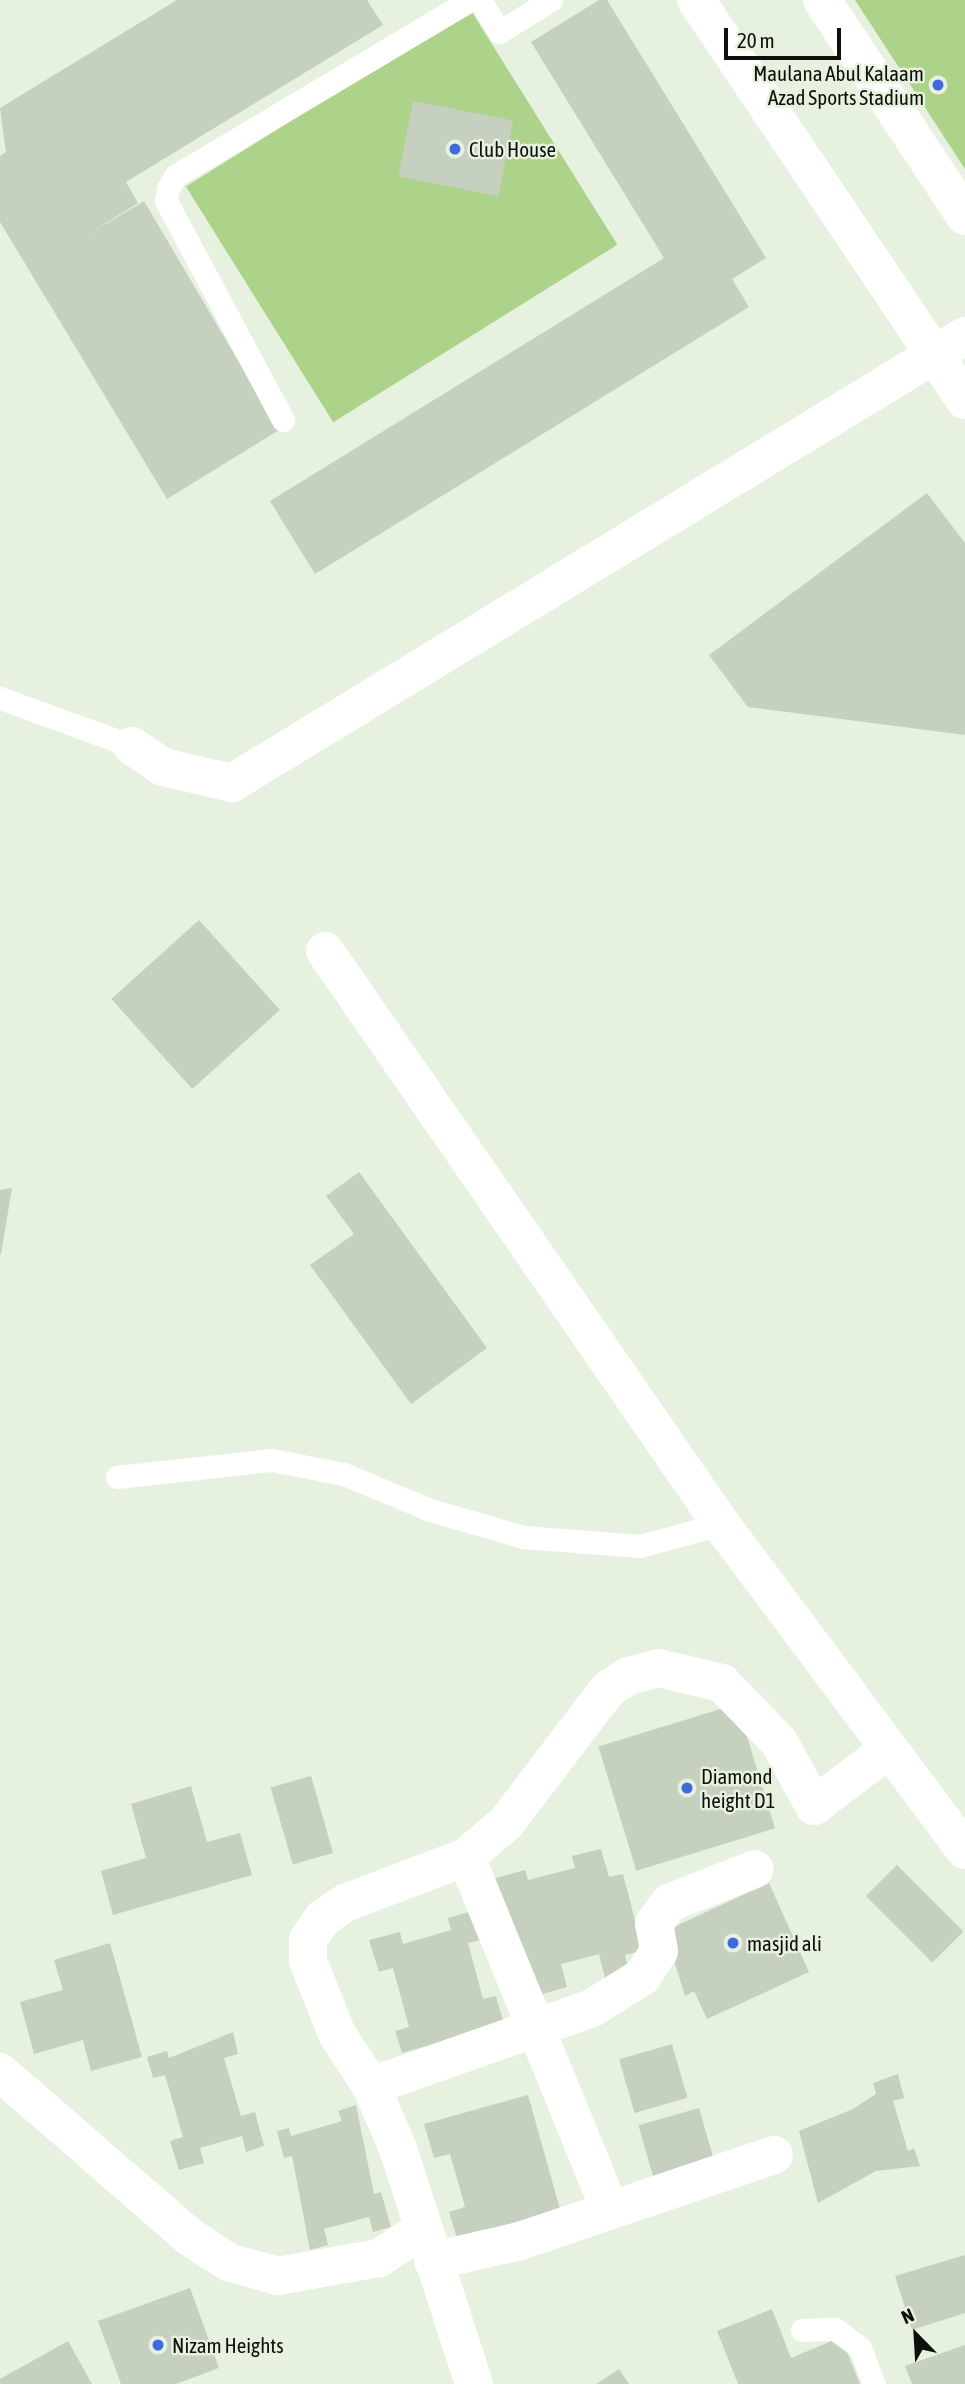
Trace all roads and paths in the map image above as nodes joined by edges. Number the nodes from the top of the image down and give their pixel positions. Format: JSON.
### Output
{"nodes":[{"id":1,"x":470,"y":0,"type":"edge"},
{"id":2,"x":480,"y":0,"type":"edge"},
{"id":3,"x":551,"y":0,"type":"edge"},
{"id":4,"x":696,"y":0,"type":"edge"},
{"id":5,"x":822,"y":0,"type":"edge"},
{"id":6,"x":965,"y":216,"type":"edge"},
{"id":7,"x":965,"y":336,"type":"edge"},
{"id":8,"x":932,"y":355,"type":"junction"},
{"id":9,"x":965,"y":400,"type":"edge"},
{"id":10,"x":283,"y":420,"type":"dead end"},
{"id":11,"x":0,"y":698,"type":"edge"},
{"id":12,"x":132,"y":746,"type":"joint"},
{"id":13,"x":325,"y":951,"type":"dead end"},
{"id":14,"x":117,"y":1477,"type":"dead end"},
{"id":15,"x":721,"y":1524,"type":"junction"},
{"id":16,"x":889,"y":1749,"type":"junction"},
{"id":17,"x":965,"y":1850,"type":"edge"},
{"id":18,"x":466,"y":1857,"type":"junction"},
{"id":19,"x":755,"y":1870,"type":"dead end"},
{"id":20,"x":536,"y":2033,"type":"junction"},
{"id":21,"x":0,"y":2072,"type":"edge"},
{"id":22,"x":371,"y":2086,"type":"junction"},
{"id":23,"x":774,"y":2155,"type":"dead end"},
{"id":24,"x":610,"y":2210,"type":"junction"},
{"id":25,"x":427,"y":2246,"type":"junction"},
{"id":26,"x":802,"y":2330,"type":"dead end"},
{"id":27,"x":474,"y":2384,"type":"edge"},
{"id":28,"x":874,"y":2384,"type":"edge"}],
"edges":[{"from":1,"to":10,"type":"lane"},
{"from":2,"to":3,"type":"lane"},
{"from":4,"to":8,"type":"street"},
{"from":5,"to":6,"type":"street"},
{"from":7,"to":8,"type":"street"},
{"from":8,"to":9,"type":"street"},
{"from":8,"to":12,"type":"street"},
{"from":11,"to":12,"type":"lane"},
{"from":13,"to":15,"type":"street"},
{"from":14,"to":15,"type":"lane"},
{"from":15,"to":16,"type":"street"},
{"from":16,"to":17,"type":"street"},
{"from":16,"to":18,"type":"street"},
{"from":18,"to":20,"type":"street"},
{"from":18,"to":22,"type":"street"},
{"from":19,"to":20,"type":"street"},
{"from":20,"to":22,"type":"street"},
{"from":20,"to":24,"type":"street"},
{"from":21,"to":25,"type":"street"},
{"from":22,"to":25,"type":"street"},
{"from":23,"to":24,"type":"street"},
{"from":24,"to":25,"type":"street"},
{"from":25,"to":27,"type":"street"},
{"from":26,"to":28,"type":"lane"}]}
